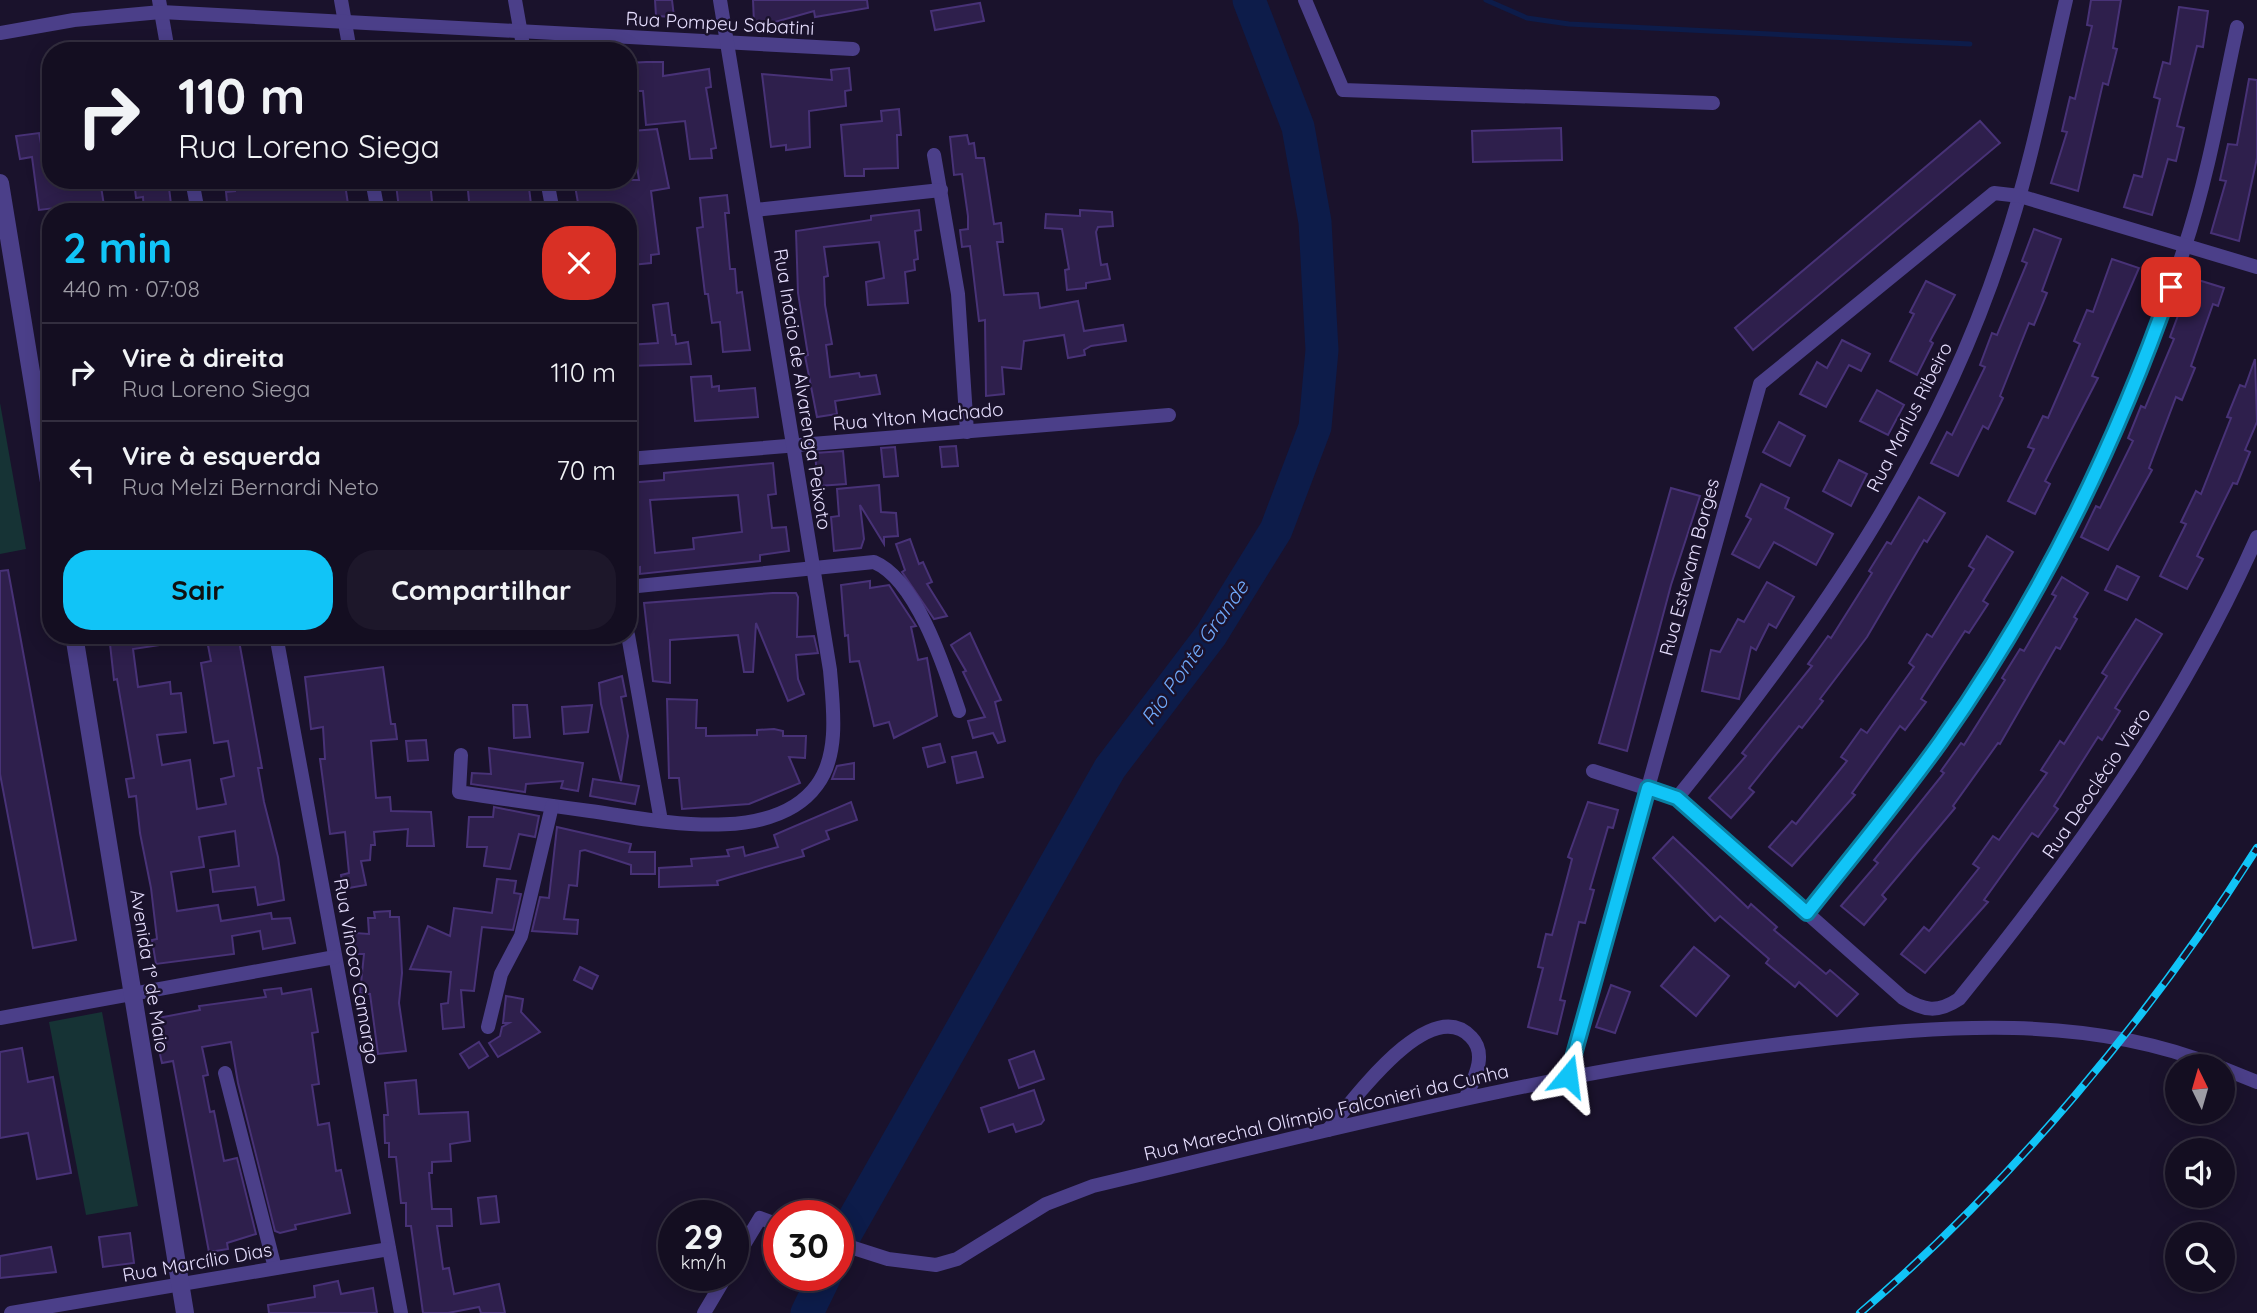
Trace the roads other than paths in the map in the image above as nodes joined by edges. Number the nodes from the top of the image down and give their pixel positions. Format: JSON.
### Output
{"nodes":[{"id":1,"x":341,"y":0,"type":"edge"},
{"id":2,"x":515,"y":0,"type":"edge"},
{"id":3,"x":720,"y":0,"type":"edge"},
{"id":4,"x":1305,"y":0,"type":"edge"},
{"id":5,"x":2066,"y":0,"type":"edge"},
{"id":6,"x":160,"y":6,"type":"edge"},
{"id":7,"x":345,"y":21,"type":"junction"},
{"id":8,"x":2237,"y":27,"type":"dead end"},
{"id":9,"x":520,"y":31,"type":"junction"},
{"id":10,"x":0,"y":33,"type":"edge"},
{"id":11,"x":166,"y":42,"type":"edge"},
{"id":12,"x":348,"y":42,"type":"edge"},
{"id":13,"x":522,"y":42,"type":"edge"},
{"id":14,"x":727,"y":43,"type":"junction"},
{"id":15,"x":853,"y":50,"type":"dead end"},
{"id":16,"x":1713,"y":103,"type":"dead end"},
{"id":17,"x":934,"y":155,"type":"dead end"},
{"id":18,"x":0,"y":183,"type":"edge"},
{"id":19,"x":941,"y":190,"type":"junction"},
{"id":20,"x":2020,"y":196,"type":"junction"},
{"id":21,"x":754,"y":210,"type":"junction"},
{"id":22,"x":2185,"y":246,"type":"junction"},
{"id":23,"x":2257,"y":267,"type":"edge"},
{"id":24,"x":1169,"y":415,"type":"dead end"},
{"id":25,"x":967,"y":432,"type":"junction"},
{"id":26,"x":42,"y":439,"type":"edge"},
{"id":27,"x":793,"y":446,"type":"junction"},
{"id":28,"x":637,"y":458,"type":"edge"},
{"id":29,"x":2257,"y":537,"type":"edge"},
{"id":30,"x":813,"y":567,"type":"junction"},
{"id":31,"x":637,"y":586,"type":"edge"},
{"id":32,"x":75,"y":644,"type":"edge"},
{"id":33,"x":278,"y":644,"type":"edge"},
{"id":34,"x":630,"y":644,"type":"edge"},
{"id":35,"x":959,"y":711,"type":"dead end"},
{"id":36,"x":461,"y":755,"type":"dead end"},
{"id":37,"x":1593,"y":771,"type":"dead end"},
{"id":38,"x":1648,"y":788,"type":"junction"},
{"id":39,"x":1677,"y":798,"type":"junction"},
{"id":40,"x":552,"y":806,"type":"junction"},
{"id":41,"x":661,"y":821,"type":"junction"},
{"id":42,"x":1807,"y":913,"type":"junction"},
{"id":43,"x":335,"y":957,"type":"junction"},
{"id":44,"x":132,"y":994,"type":"junction"},
{"id":45,"x":0,"y":1018,"type":"edge"},
{"id":46,"x":488,"y":1027,"type":"dead end"},
{"id":47,"x":2184,"y":1054,"type":"edge"},
{"id":48,"x":225,"y":1073,"type":"dead end"},
{"id":49,"x":2235,"y":1074,"type":"edge"},
{"id":50,"x":1568,"y":1076,"type":"junction"},
{"id":51,"x":2257,"y":1082,"type":"edge"},
{"id":52,"x":1466,"y":1097,"type":"junction"},
{"id":53,"x":1328,"y":1130,"type":"junction"},
{"id":54,"x":763,"y":1219,"type":"edge"},
{"id":55,"x":749,"y":1236,"type":"edge"},
{"id":56,"x":854,"y":1248,"type":"edge"},
{"id":57,"x":389,"y":1249,"type":"junction"},
{"id":58,"x":275,"y":1268,"type":"junction"},
{"id":59,"x":180,"y":1285,"type":"junction"},
{"id":60,"x":717,"y":1291,"type":"edge"},
{"id":61,"x":11,"y":1313,"type":"edge"},
{"id":62,"x":184,"y":1313,"type":"edge"},
{"id":63,"x":401,"y":1313,"type":"edge"},
{"id":64,"x":704,"y":1313,"type":"edge"}],
"edges":[{"from":1,"to":7,"type":"street"},
{"from":2,"to":9,"type":"street"},
{"from":3,"to":14,"type":"street","name":"Rua Inácio de Alvarenga Peixoto"},
{"from":4,"to":16,"type":"street"},
{"from":5,"to":20,"type":"street","name":"Rua Marlus Ribeiro"},
{"from":6,"to":7,"type":"street","name":"Rua Pompeu Sabatini"},
{"from":6,"to":10,"type":"street","name":"Rua Pompeu Sabatini"},
{"from":6,"to":11,"type":"street"},
{"from":7,"to":9,"type":"street","name":"Rua Pompeu Sabatini"},
{"from":7,"to":12,"type":"street"},
{"from":8,"to":22,"type":"street"},
{"from":9,"to":13,"type":"street"},
{"from":9,"to":14,"type":"street","name":"Rua Pompeu Sabatini"},
{"from":14,"to":15,"type":"street","name":"Rua Pompeu Sabatini"},
{"from":14,"to":21,"type":"street","name":"Rua Inácio de Alvarenga Peixoto"},
{"from":17,"to":19,"type":"street"},
{"from":18,"to":26,"type":"street"},
{"from":19,"to":21,"type":"street"},
{"from":19,"to":25,"type":"street"},
{"from":20,"to":22,"type":"street","name":"Rua Estevam Borges"},
{"from":20,"to":38,"type":"street","name":"Rua Estevam Borges"},
{"from":20,"to":39,"type":"street","name":"Rua Marlus Ribeiro"},
{"from":21,"to":27,"type":"street","name":"Rua Inácio de Alvarenga Peixoto"},
{"from":22,"to":23,"type":"street","name":"Rua Estevam Borges"},
{"from":22,"to":42,"type":"street"},
{"from":24,"to":25,"type":"street","name":"Rua Ylton Machado"},
{"from":25,"to":27,"type":"street","name":"Rua Ylton Machado"},
{"from":27,"to":28,"type":"street","name":"Rua Ylton Machado"},
{"from":27,"to":30,"type":"street","name":"Rua Inácio de Alvarenga Peixoto"},
{"from":29,"to":42,"type":"street","name":"Rua Deoclécio Viero"},
{"from":30,"to":31,"type":"street"},
{"from":30,"to":35,"type":"street"},
{"from":30,"to":41,"type":"street","name":"Rua Inácio de Alvarenga Peixoto"},
{"from":32,"to":44,"type":"street","name":"Avenida 1º de Maio"},
{"from":33,"to":43,"type":"street","name":"Rua Vinoco Camargo"},
{"from":34,"to":41,"type":"street"},
{"from":36,"to":40,"type":"street"},
{"from":37,"to":38,"type":"street"},
{"from":38,"to":39,"type":"street"},
{"from":38,"to":50,"type":"street","name":"Rua Estevam Borges"},
{"from":39,"to":42,"type":"street"},
{"from":40,"to":41,"type":"street"},
{"from":40,"to":46,"type":"street"},
{"from":43,"to":44,"type":"street"},
{"from":43,"to":57,"type":"street","name":"Rua Vinoco Camargo"},
{"from":44,"to":45,"type":"street"},
{"from":44,"to":59,"type":"street","name":"Avenida 1º de Maio"},
{"from":47,"to":50,"type":"street","name":"Rua Marechal Olímpio Falconieri da Cunha"},
{"from":48,"to":58,"type":"street"},
{"from":49,"to":51,"type":"street"},
{"from":50,"to":52,"type":"street","name":"Rua Marechal Olímpio Falconieri da Cunha"},
{"from":52,"to":53,"type":"street","name":"Rua Marechal Olímpio Falconieri da Cunha"},
{"from":52,"to":53,"type":"street"},
{"from":53,"to":56,"type":"street","name":"Rua Marechal Olímpio Falconieri da Cunha"},
{"from":54,"to":55,"type":"street"},
{"from":57,"to":58,"type":"street","name":"Rua Marcílio Dias"},
{"from":57,"to":63,"type":"street","name":"Rua Vinoco Camargo"},
{"from":58,"to":59,"type":"street","name":"Rua Marcílio Dias"},
{"from":59,"to":61,"type":"street","name":"Rua Marcílio Dias"},
{"from":59,"to":62,"type":"street","name":"Avenida 1º de Maio"},
{"from":60,"to":64,"type":"street"}]}
